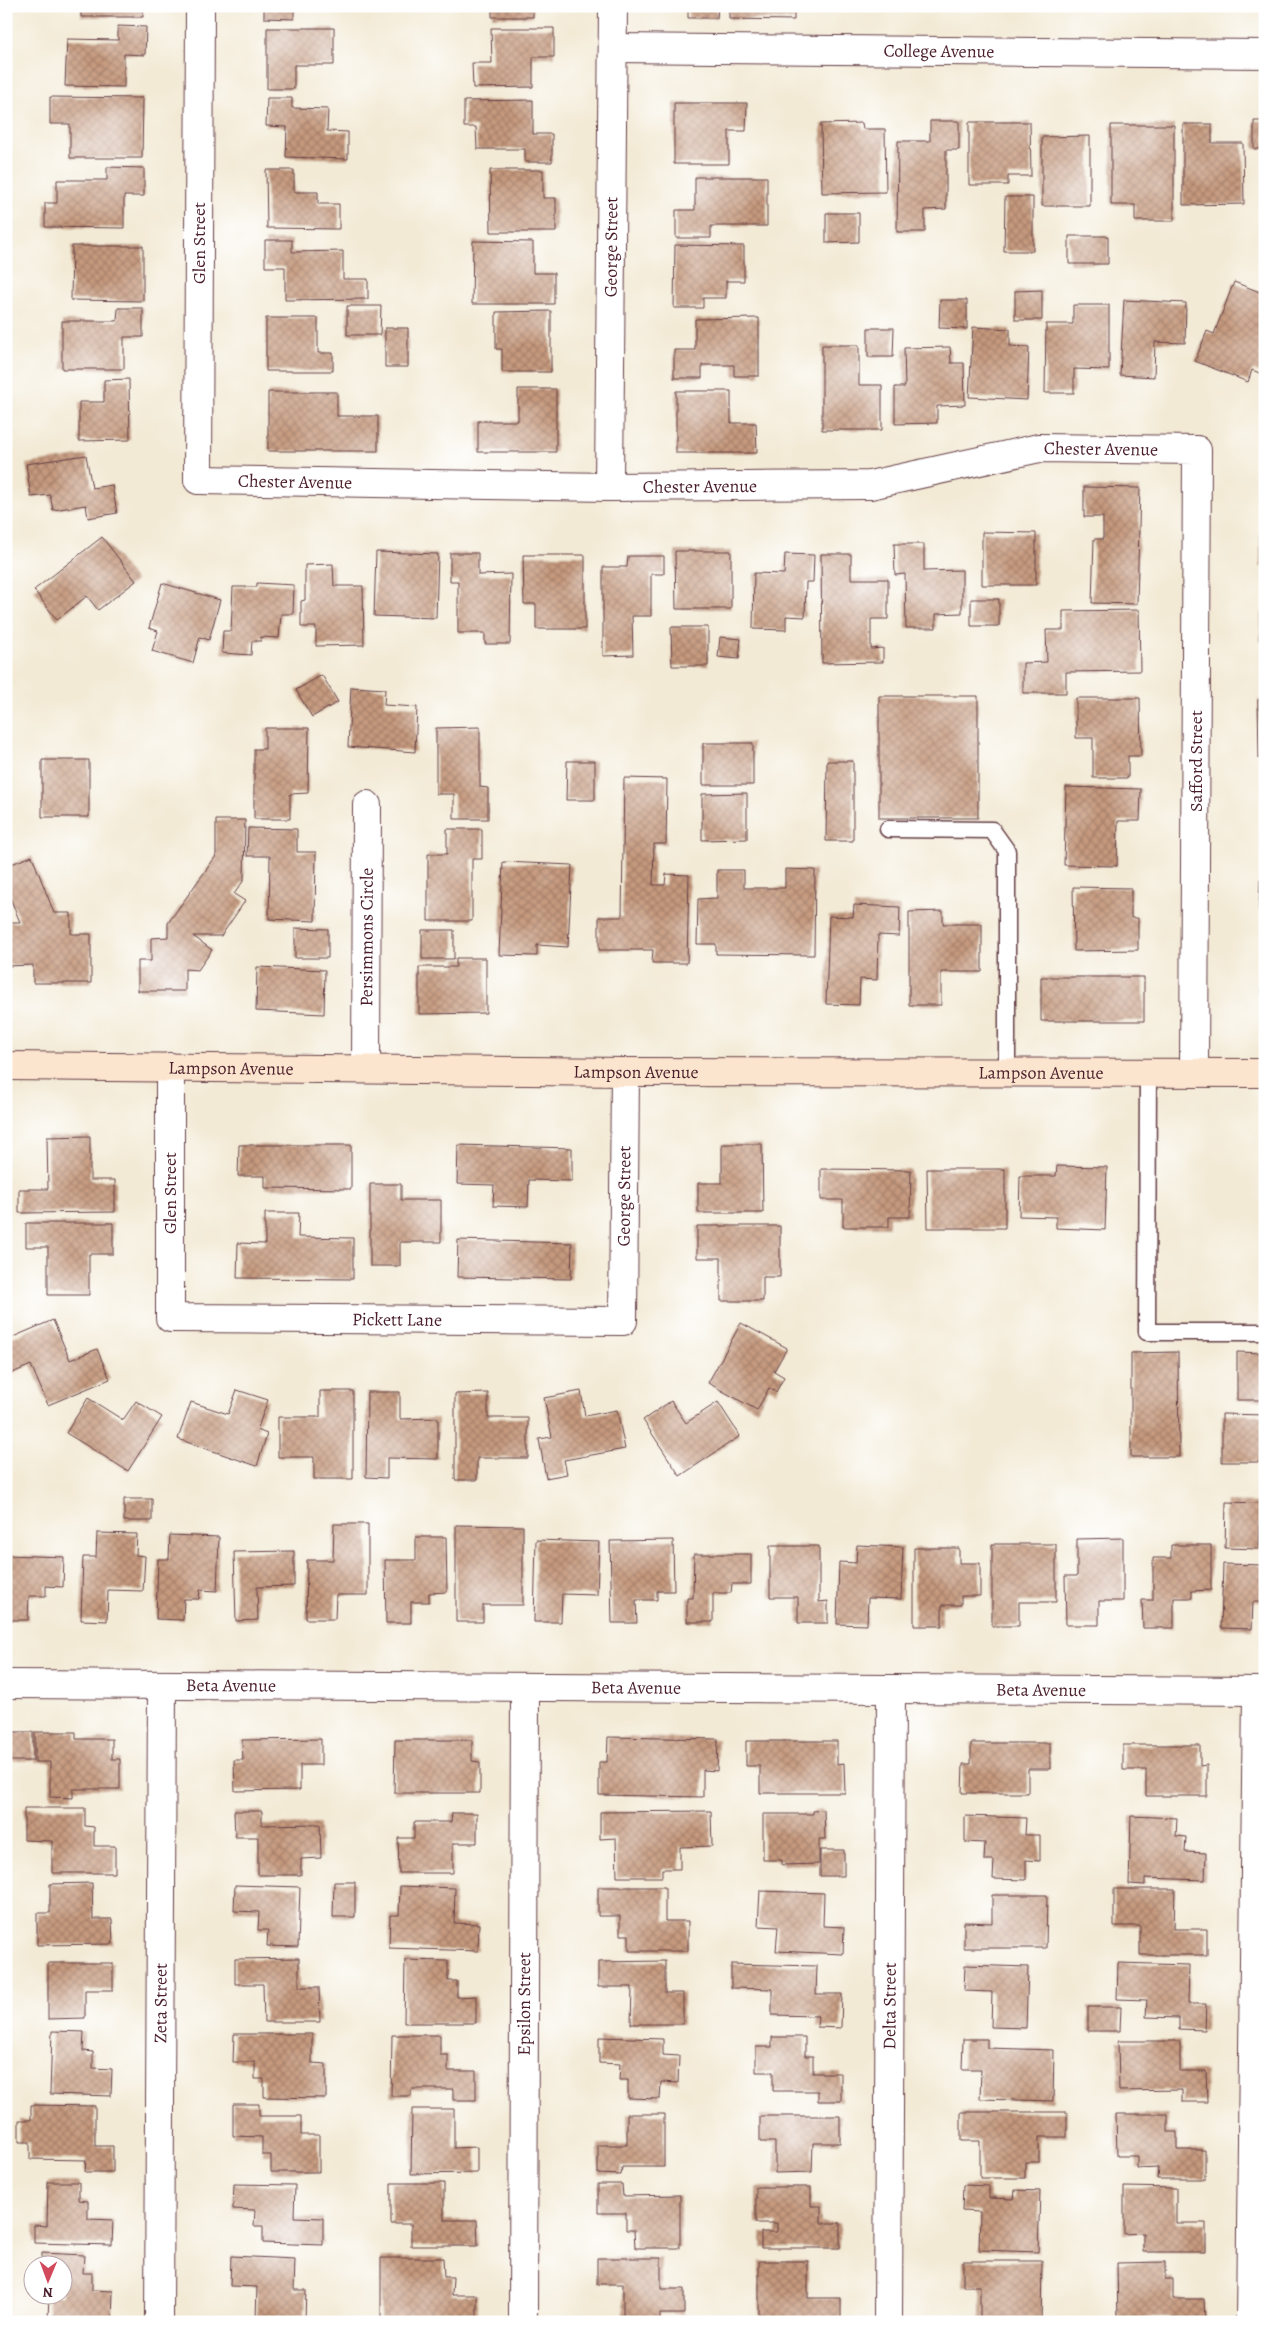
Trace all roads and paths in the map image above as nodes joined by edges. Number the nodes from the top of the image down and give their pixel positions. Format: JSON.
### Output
{"nodes":[{"id":1,"x":200,"y":6,"type":"edge"},
{"id":2,"x":613,"y":6,"type":"edge"},
{"id":3,"x":613,"y":48,"type":"junction"},
{"id":4,"x":1265,"y":54,"type":"edge"},
{"id":5,"x":1197,"y":450,"type":"joint"},
{"id":6,"x":198,"y":480,"type":"joint"},
{"id":7,"x":609,"y":487,"type":"junction"},
{"id":8,"x":367,"y":805,"type":"dead end"},
{"id":9,"x":888,"y":829,"type":"dead end"},
{"id":10,"x":6,"y":1066,"type":"edge"},
{"id":11,"x":170,"y":1067,"type":"junction"},
{"id":12,"x":366,"y":1068,"type":"junction"},
{"id":13,"x":625,"y":1072,"type":"junction"},
{"id":14,"x":1007,"y":1072,"type":"junction"},
{"id":15,"x":1148,"y":1073,"type":"junction"},
{"id":16,"x":1194,"y":1073,"type":"junction"},
{"id":17,"x":1265,"y":1073,"type":"edge"},
{"id":18,"x":170,"y":1318,"type":"joint"},
{"id":19,"x":623,"y":1321,"type":"joint"},
{"id":20,"x":1265,"y":1332,"type":"edge"},
{"id":21,"x":6,"y":1684,"type":"edge"},
{"id":22,"x":162,"y":1685,"type":"junction"},
{"id":23,"x":525,"y":1688,"type":"junction"},
{"id":24,"x":891,"y":1691,"type":"junction"},
{"id":25,"x":1261,"y":1691,"type":"edge"},
{"id":26,"x":159,"y":2322,"type":"edge"},
{"id":27,"x":523,"y":2322,"type":"edge"},
{"id":28,"x":888,"y":2322,"type":"edge"},
{"id":29,"x":1250,"y":2322,"type":"edge"}],
"edges":[{"from":1,"to":6,"type":"street","name":"Glen Street"},
{"from":2,"to":3,"type":"street","name":"George Street"},
{"from":3,"to":4,"type":"street","name":"College Avenue"},
{"from":3,"to":7,"type":"street","name":"George Street"},
{"from":5,"to":7,"type":"street","name":"Chester Avenue"},
{"from":5,"to":16,"type":"street","name":"Safford Street"},
{"from":6,"to":7,"type":"street","name":"Chester Avenue"},
{"from":8,"to":12,"type":"street","name":"Persimmons Circle"},
{"from":9,"to":14,"type":"lane"},
{"from":10,"to":11,"type":"street","name":"Lampson Avenue"},
{"from":11,"to":12,"type":"street","name":"Lampson Avenue"},
{"from":11,"to":18,"type":"street","name":"Glen Street"},
{"from":12,"to":13,"type":"street","name":"Lampson Avenue"},
{"from":13,"to":14,"type":"street","name":"Lampson Avenue"},
{"from":13,"to":19,"type":"street","name":"George Street"},
{"from":14,"to":15,"type":"street","name":"Lampson Avenue"},
{"from":15,"to":16,"type":"street","name":"Lampson Avenue"},
{"from":15,"to":20,"type":"lane"},
{"from":16,"to":17,"type":"street","name":"Lampson Avenue"},
{"from":18,"to":19,"type":"street","name":"Pickett Lane"},
{"from":21,"to":22,"type":"street","name":"Beta Avenue"},
{"from":22,"to":23,"type":"street","name":"Beta Avenue"},
{"from":22,"to":26,"type":"street","name":"Zeta Street"},
{"from":23,"to":24,"type":"street","name":"Beta Avenue"},
{"from":23,"to":27,"type":"street","name":"Epsilon Street"},
{"from":24,"to":25,"type":"street","name":"Beta Avenue"},
{"from":24,"to":28,"type":"street","name":"Delta Street"},
{"from":25,"to":29,"type":"street"}]}
